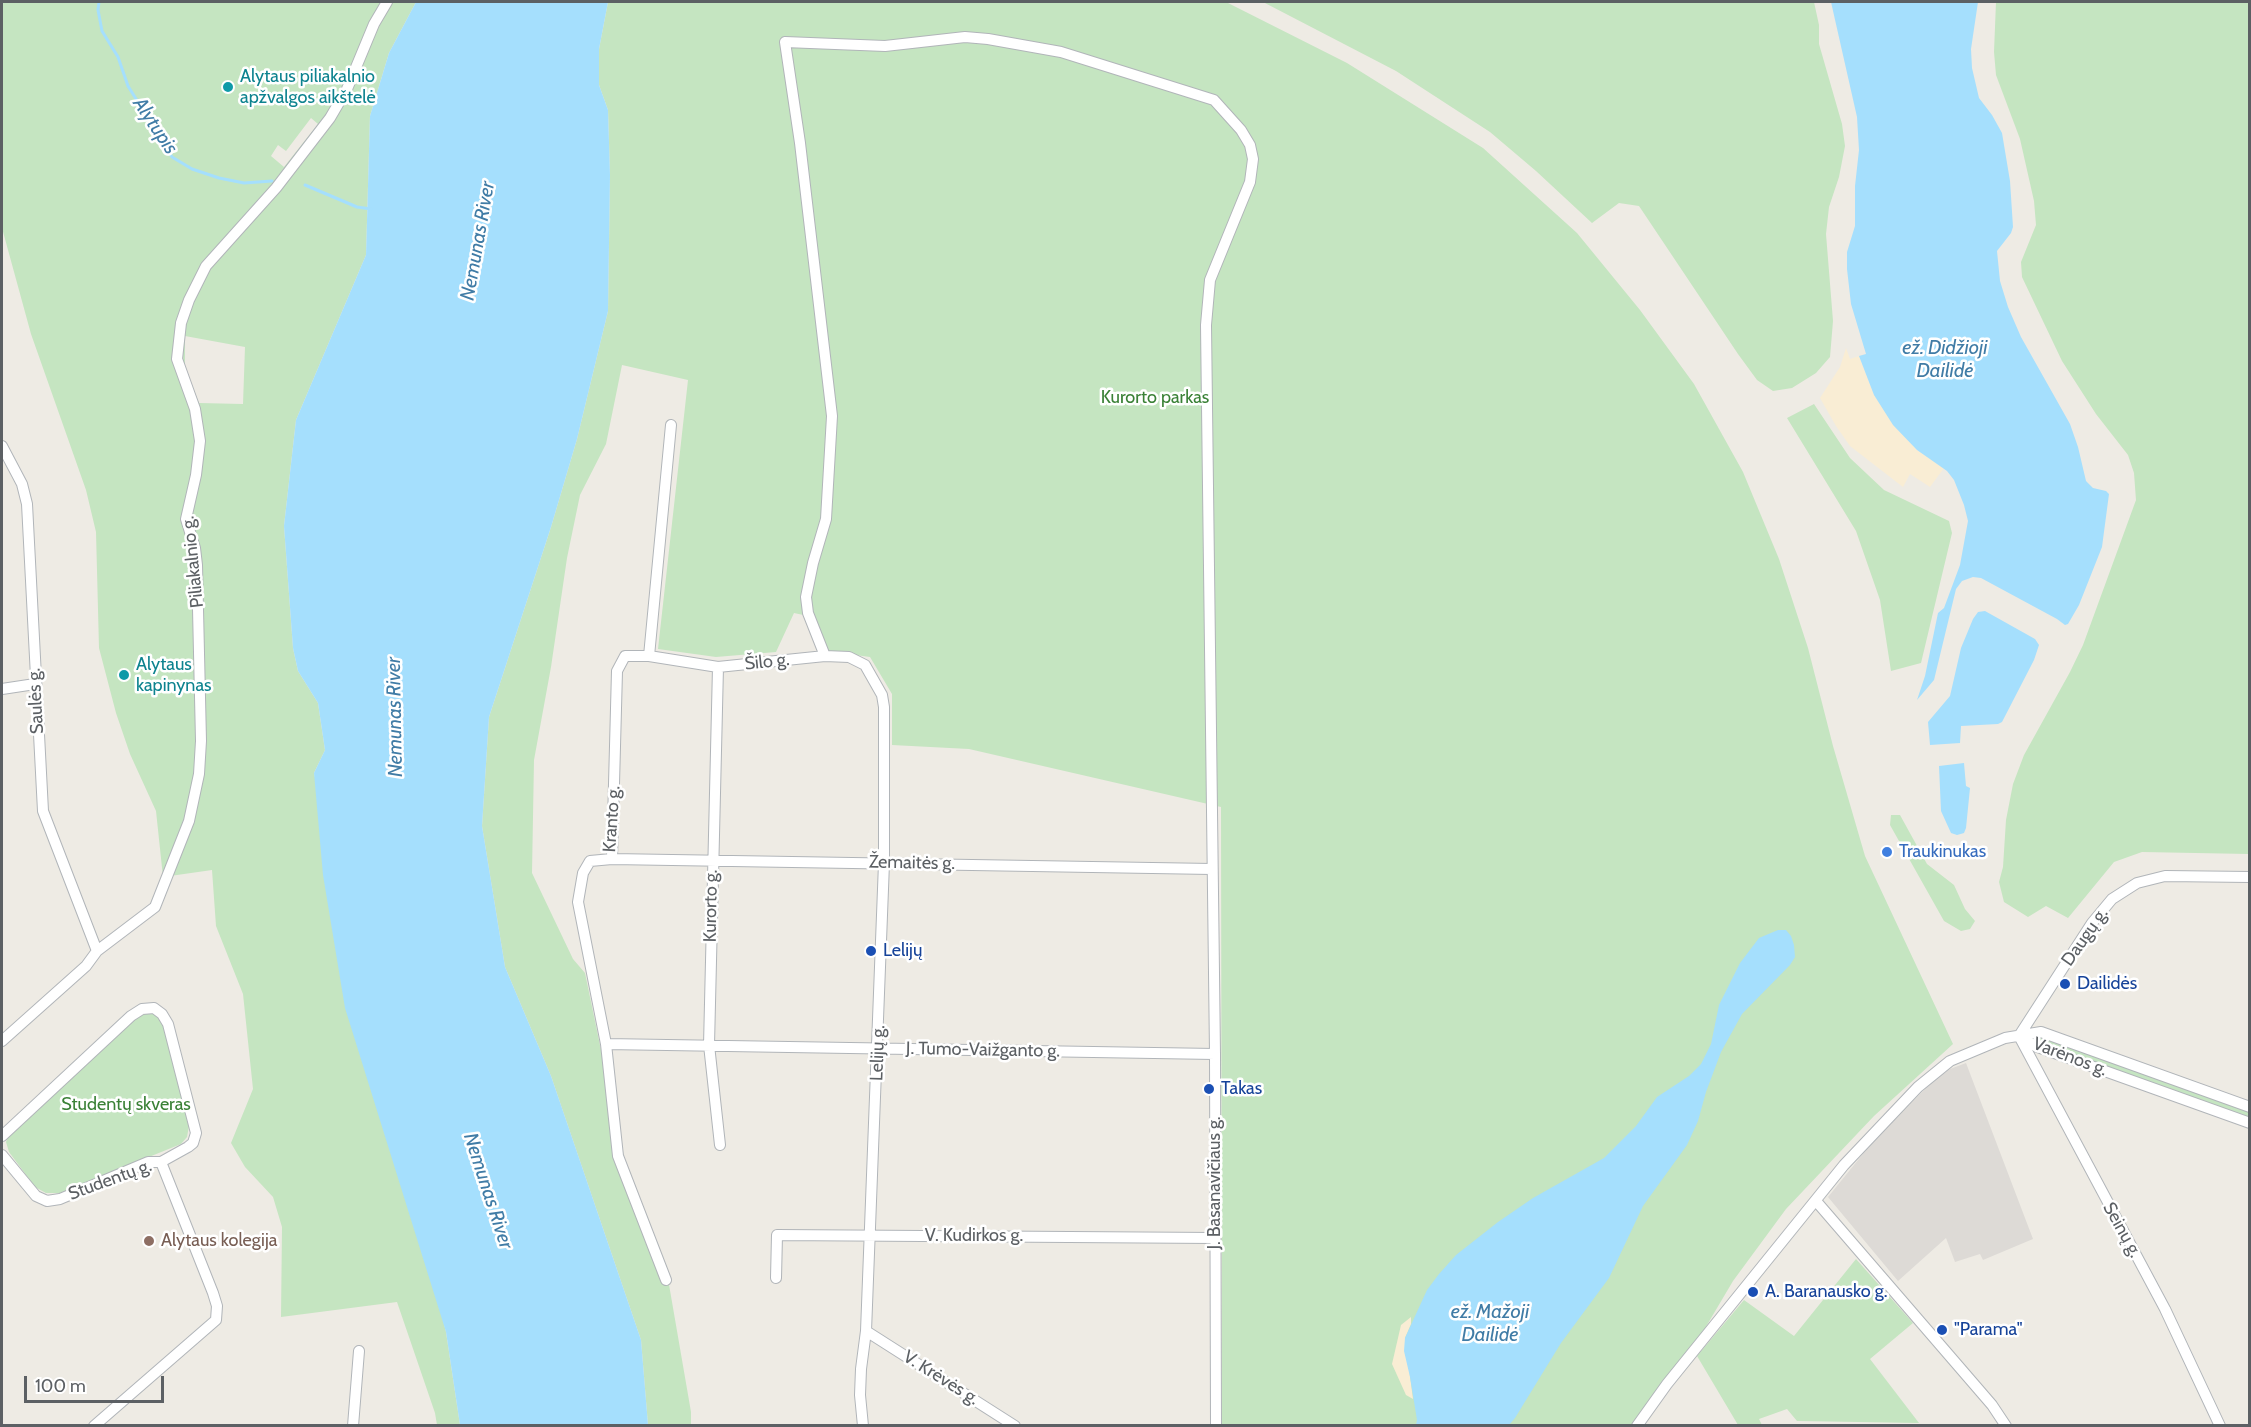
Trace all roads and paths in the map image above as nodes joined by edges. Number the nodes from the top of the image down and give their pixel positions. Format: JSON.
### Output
{"nodes":[{"id":1,"x":387,"y":2,"type":"edge"},
{"id":2,"x":671,"y":426,"type":"dead end"},
{"id":3,"x":2,"y":447,"type":"edge"},
{"id":4,"x":650,"y":656,"type":"junction"},
{"id":5,"x":825,"y":656,"type":"junction"},
{"id":6,"x":718,"y":667,"type":"junction"},
{"id":7,"x":875,"y":681,"type":"joint"},
{"id":8,"x":35,"y":684,"type":"junction"},
{"id":9,"x":2,"y":688,"type":"edge"},
{"id":10,"x":612,"y":859,"type":"junction"},
{"id":11,"x":712,"y":860,"type":"junction"},
{"id":12,"x":884,"y":862,"type":"junction"},
{"id":13,"x":1212,"y":869,"type":"junction"},
{"id":14,"x":2250,"y":877,"type":"edge"},
{"id":15,"x":97,"y":951,"type":"junction"},
{"id":16,"x":2019,"y":1036,"type":"junction"},
{"id":17,"x":2,"y":1041,"type":"edge"},
{"id":18,"x":606,"y":1044,"type":"junction"},
{"id":19,"x":709,"y":1045,"type":"junction"},
{"id":20,"x":878,"y":1048,"type":"junction"},
{"id":21,"x":1215,"y":1054,"type":"junction"},
{"id":22,"x":2250,"y":1107,"type":"edge"},
{"id":23,"x":2250,"y":1123,"type":"edge"},
{"id":24,"x":2,"y":1136,"type":"edge"},
{"id":25,"x":720,"y":1145,"type":"dead end"},
{"id":26,"x":2,"y":1155,"type":"edge"},
{"id":27,"x":161,"y":1162,"type":"junction"},
{"id":28,"x":1816,"y":1201,"type":"junction"},
{"id":29,"x":869,"y":1236,"type":"junction"},
{"id":30,"x":1215,"y":1238,"type":"junction"},
{"id":31,"x":776,"y":1278,"type":"dead end"},
{"id":32,"x":666,"y":1280,"type":"dead end"},
{"id":33,"x":866,"y":1331,"type":"junction"},
{"id":34,"x":359,"y":1351,"type":"dead end"},
{"id":35,"x":2002,"y":1423,"type":"edge"},
{"id":36,"x":94,"y":1425,"type":"edge"},
{"id":37,"x":353,"y":1425,"type":"edge"},
{"id":38,"x":864,"y":1425,"type":"edge"},
{"id":39,"x":1015,"y":1425,"type":"edge"},
{"id":40,"x":1216,"y":1425,"type":"edge"},
{"id":41,"x":1637,"y":1425,"type":"edge"},
{"id":42,"x":2220,"y":1425,"type":"edge"}],
"edges":[{"from":1,"to":15,"type":"street","name":"Piliakalnio g."},
{"from":2,"to":4,"type":"street"},
{"from":3,"to":8,"type":"street","name":"Saulės g."},
{"from":4,"to":6,"type":"street","name":"Šilo g."},
{"from":4,"to":10,"type":"street","name":"Kranto g."},
{"from":5,"to":6,"type":"street","name":"Šilo g."},
{"from":5,"to":7,"type":"street","name":"Šilo g."},
{"from":5,"to":13,"type":"street","name":"J. Basanavičiaus g."},
{"from":6,"to":11,"type":"street","name":"Kurorto g."},
{"from":7,"to":12,"type":"street","name":"Lelijų g."},
{"from":8,"to":9,"type":"street"},
{"from":8,"to":15,"type":"street","name":"Saulės g."},
{"from":10,"to":11,"type":"street","name":"Žemaitės g."},
{"from":10,"to":18,"type":"street","name":"Kranto g."},
{"from":11,"to":12,"type":"street","name":"Žemaitės g."},
{"from":11,"to":19,"type":"street","name":"Kurorto g."},
{"from":12,"to":13,"type":"street","name":"Žemaitės g."},
{"from":12,"to":20,"type":"street","name":"Lelijų g."},
{"from":13,"to":21,"type":"street","name":"J. Basanavičiaus g."},
{"from":14,"to":16,"type":"street","name":"Daugų g."},
{"from":15,"to":17,"type":"street","name":"Piliakalnio g."},
{"from":16,"to":22,"type":"street","name":"Varėnos g."},
{"from":16,"to":23,"type":"street","name":"Varėnos g."},
{"from":16,"to":28,"type":"street"},
{"from":16,"to":42,"type":"street","name":"Seinų g."},
{"from":18,"to":19,"type":"street","name":"J. Tumo-Vaižganto g."},
{"from":18,"to":32,"type":"street","name":"Kranto g."},
{"from":19,"to":20,"type":"street","name":"J. Tumo-Vaižganto g."},
{"from":19,"to":25,"type":"street","name":"Kurorto g."},
{"from":20,"to":21,"type":"street","name":"J. Tumo-Vaižganto g."},
{"from":20,"to":29,"type":"street","name":"Lelijų g."},
{"from":21,"to":30,"type":"street","name":"J. Basanavičiaus g."},
{"from":24,"to":27,"type":"street"},
{"from":26,"to":27,"type":"street","name":"Studentų g."},
{"from":27,"to":36,"type":"street","name":"Studentų g."},
{"from":28,"to":35,"type":"street"},
{"from":28,"to":41,"type":"street"},
{"from":29,"to":30,"type":"street","name":"V. Kudirkos g."},
{"from":29,"to":31,"type":"street","name":"V. Kudirkos g."},
{"from":29,"to":33,"type":"street","name":"Lelijų g."},
{"from":30,"to":40,"type":"street","name":"J. Basanavičiaus g."},
{"from":33,"to":38,"type":"street","name":"Lelijų g."},
{"from":33,"to":39,"type":"street","name":"V. Krėvės g."},
{"from":34,"to":37,"type":"street"}]}
